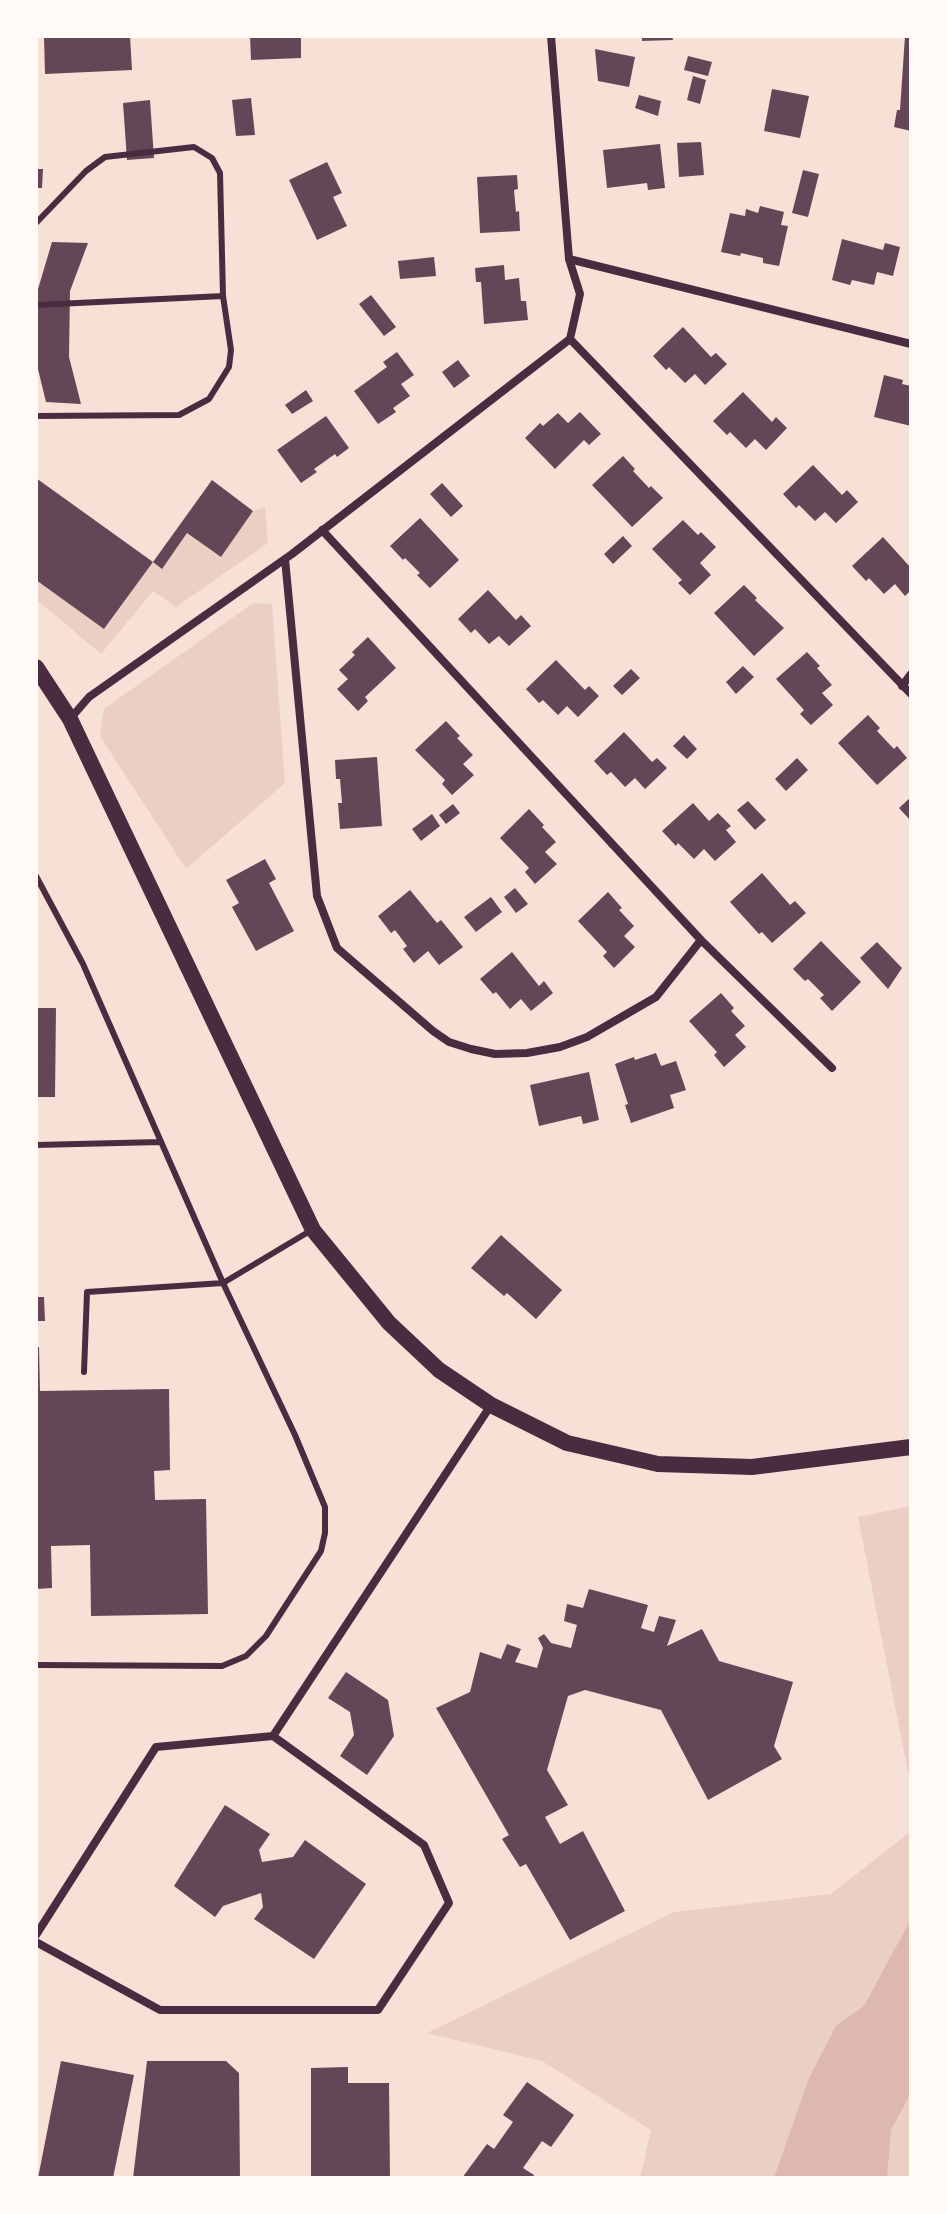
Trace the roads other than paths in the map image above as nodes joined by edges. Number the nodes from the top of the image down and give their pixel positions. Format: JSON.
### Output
{"nodes":[{"id":1,"x":551,"y":36,"type":"edge"},
{"id":2,"x":36,"y":223,"type":"edge"},
{"id":3,"x":569,"y":259,"type":"junction"},
{"id":4,"x":223,"y":296,"type":"junction"},
{"id":5,"x":36,"y":305,"type":"edge"},
{"id":6,"x":570,"y":339,"type":"junction"},
{"id":7,"x":911,"y":344,"type":"edge"},
{"id":8,"x":36,"y":416,"type":"edge"},
{"id":9,"x":322,"y":530,"type":"junction"},
{"id":10,"x":285,"y":559,"type":"junction"},
{"id":11,"x":36,"y":667,"type":"edge"},
{"id":12,"x":911,"y":674,"type":"edge"},
{"id":13,"x":902,"y":686,"type":"junction"},
{"id":14,"x":911,"y":694,"type":"edge"},
{"id":15,"x":70,"y":719,"type":"junction"},
{"id":16,"x":36,"y":876,"type":"edge"},
{"id":17,"x":701,"y":940,"type":"junction"},
{"id":18,"x":832,"y":1068,"type":"dead end"},
{"id":19,"x":160,"y":1142,"type":"junction"},
{"id":20,"x":36,"y":1145,"type":"edge"},
{"id":21,"x":313,"y":1230,"type":"junction"},
{"id":22,"x":223,"y":1283,"type":"junction"},
{"id":23,"x":84,"y":1372,"type":"dead end"},
{"id":24,"x":491,"y":1405,"type":"junction"},
{"id":25,"x":911,"y":1447,"type":"edge"},
{"id":26,"x":36,"y":1665,"type":"edge"},
{"id":27,"x":273,"y":1736,"type":"junction"},
{"id":28,"x":36,"y":1935,"type":"edge"},
{"id":29,"x":36,"y":1942,"type":"edge"}],
"edges":[{"from":1,"to":3,"type":"street"},
{"from":2,"to":4,"type":"lane"},
{"from":3,"to":6,"type":"street"},
{"from":3,"to":7,"type":"street"},
{"from":4,"to":5,"type":"lane"},
{"from":4,"to":8,"type":"lane"},
{"from":6,"to":9,"type":"street"},
{"from":6,"to":13,"type":"street"},
{"from":9,"to":10,"type":"street"},
{"from":9,"to":17,"type":"street"},
{"from":10,"to":15,"type":"street"},
{"from":10,"to":17,"type":"street"},
{"from":11,"to":15,"type":"main road"},
{"from":12,"to":13,"type":"street"},
{"from":13,"to":14,"type":"street"},
{"from":15,"to":21,"type":"main road"},
{"from":16,"to":19,"type":"lane"},
{"from":17,"to":18,"type":"street"},
{"from":19,"to":20,"type":"lane"},
{"from":19,"to":22,"type":"lane"},
{"from":21,"to":22,"type":"lane"},
{"from":21,"to":24,"type":"main road"},
{"from":22,"to":23,"type":"lane"},
{"from":22,"to":26,"type":"lane"},
{"from":24,"to":25,"type":"main road"},
{"from":24,"to":27,"type":"street"},
{"from":27,"to":28,"type":"street"},
{"from":27,"to":29,"type":"street"}]}
